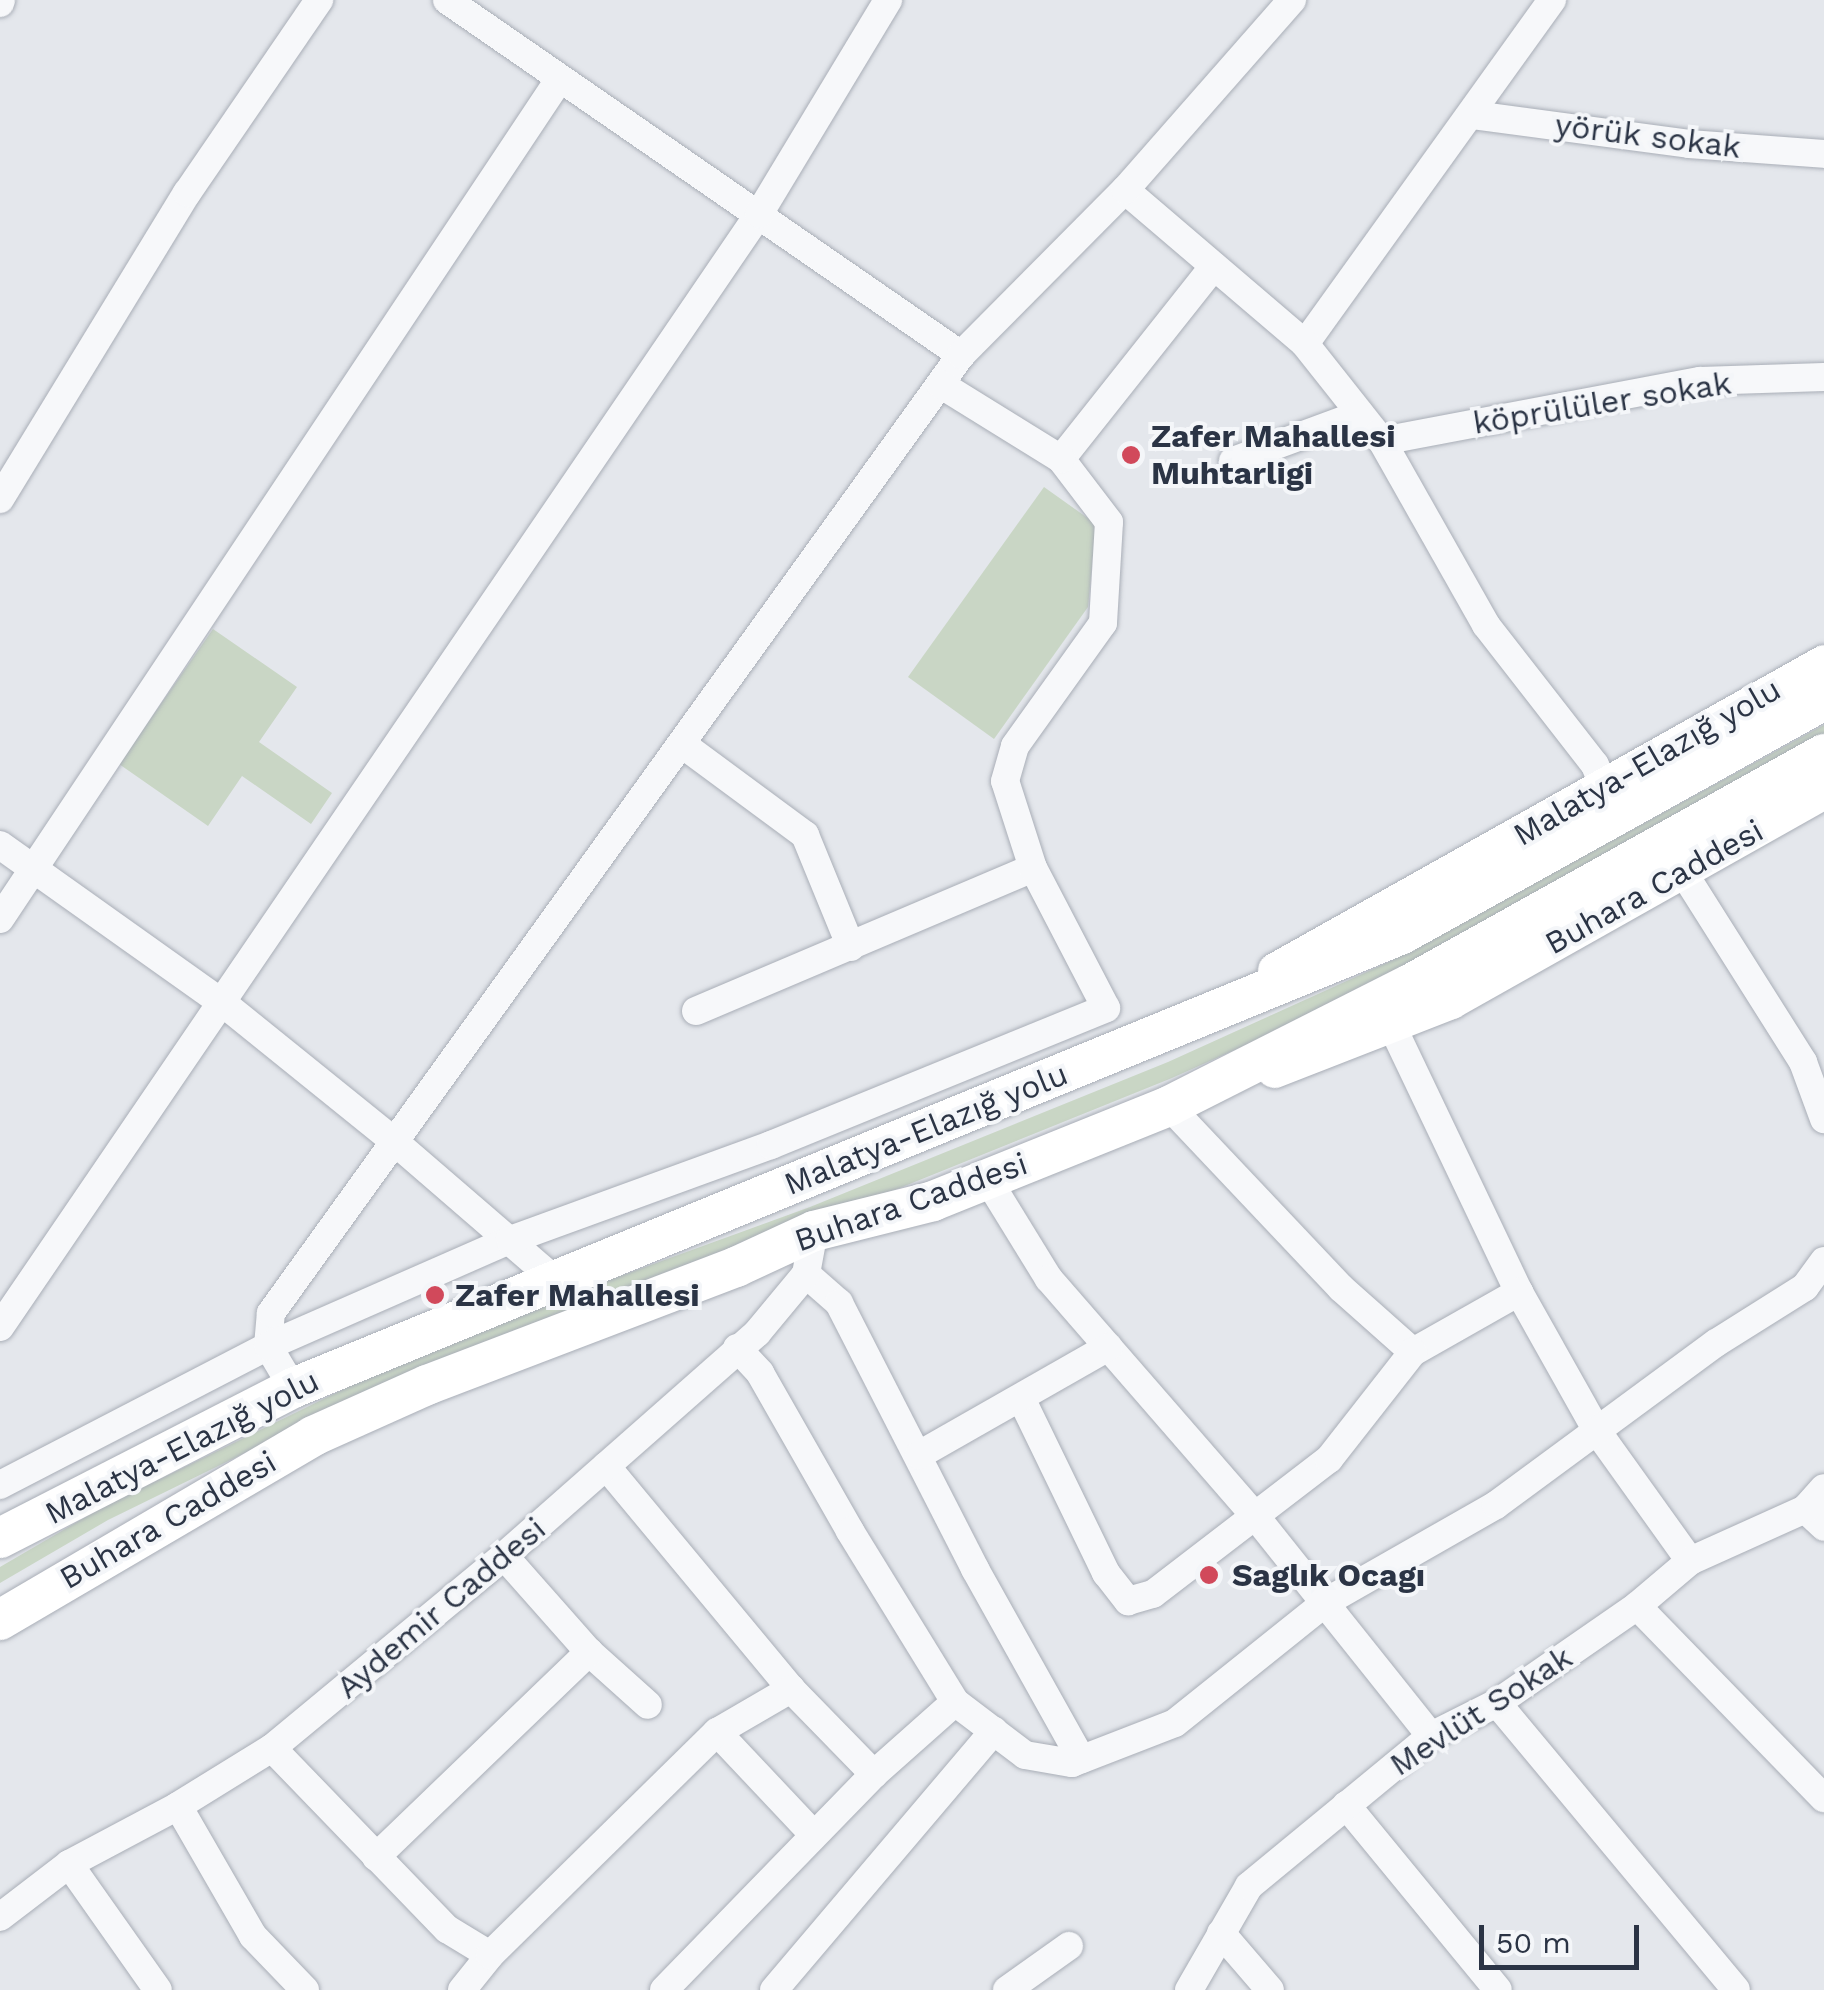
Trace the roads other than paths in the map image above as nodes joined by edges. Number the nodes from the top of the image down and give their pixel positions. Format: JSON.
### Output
{"nodes":[{"id":1,"x":319,"y":0,"type":"edge"},
{"id":2,"x":447,"y":0,"type":"edge"},
{"id":3,"x":888,"y":0,"type":"edge"},
{"id":4,"x":1292,"y":0,"type":"edge"},
{"id":5,"x":1552,"y":0,"type":"edge"},
{"id":6,"x":559,"y":80,"type":"junction"},
{"id":7,"x":1473,"y":114,"type":"junction"},
{"id":8,"x":1824,"y":154,"type":"edge"},
{"id":9,"x":1125,"y":190,"type":"junction"},
{"id":10,"x":759,"y":214,"type":"junction"},
{"id":11,"x":1214,"y":266,"type":"junction"},
{"id":12,"x":1305,"y":344,"type":"junction"},
{"id":13,"x":961,"y":355,"type":"junction"},
{"id":14,"x":1824,"y":377,"type":"edge"},
{"id":15,"x":940,"y":384,"type":"junction"},
{"id":16,"x":1360,"y":414,"type":"junction"},
{"id":17,"x":1382,"y":441,"type":"junction"},
{"id":18,"x":1061,"y":459,"type":"junction"},
{"id":19,"x":1232,"y":461,"type":"dead end"},
{"id":20,"x":0,"y":499,"type":"edge"},
{"id":21,"x":1824,"y":662,"type":"edge"},
{"id":22,"x":1824,"y":700,"type":"edge"},
{"id":23,"x":682,"y":744,"type":"junction"},
{"id":24,"x":1824,"y":754,"type":"edge"},
{"id":25,"x":1604,"y":787,"type":"junction"},
{"id":26,"x":1824,"y":791,"type":"edge"},
{"id":27,"x":0,"y":845,"type":"edge"},
{"id":28,"x":34,"y":868,"type":"junction"},
{"id":29,"x":1034,"y":868,"type":"junction"},
{"id":30,"x":1682,"y":872,"type":"junction"},
{"id":31,"x":0,"y":919,"type":"edge"},
{"id":32,"x":850,"y":946,"type":"junction"},
{"id":33,"x":224,"y":1004,"type":"junction"},
{"id":34,"x":696,"y":1010,"type":"dead end"},
{"id":35,"x":1392,"y":1026,"type":"junction"},
{"id":36,"x":1160,"y":1032,"type":"junction"},
{"id":37,"x":1169,"y":1106,"type":"junction"},
{"id":38,"x":1824,"y":1119,"type":"edge"},
{"id":39,"x":394,"y":1142,"type":"junction"},
{"id":40,"x":988,"y":1180,"type":"junction"},
{"id":41,"x":814,"y":1231,"type":"junction"},
{"id":42,"x":510,"y":1240,"type":"junction"},
{"id":43,"x":1824,"y":1261,"type":"edge"},
{"id":44,"x":806,"y":1274,"type":"junction"},
{"id":45,"x":554,"y":1280,"type":"junction"},
{"id":46,"x":1519,"y":1292,"type":"junction"},
{"id":47,"x":0,"y":1327,"type":"edge"},
{"id":48,"x":268,"y":1346,"type":"junction"},
{"id":49,"x":1108,"y":1347,"type":"junction"},
{"id":50,"x":738,"y":1348,"type":"junction"},
{"id":51,"x":1412,"y":1352,"type":"junction"},
{"id":52,"x":293,"y":1388,"type":"junction"},
{"id":53,"x":1020,"y":1398,"type":"junction"},
{"id":54,"x":1597,"y":1431,"type":"junction"},
{"id":55,"x":919,"y":1455,"type":"junction"},
{"id":56,"x":606,"y":1466,"type":"junction"},
{"id":57,"x":0,"y":1485,"type":"edge"},
{"id":58,"x":1818,"y":1508,"type":"edge"},
{"id":59,"x":1256,"y":1517,"type":"junction"},
{"id":60,"x":0,"y":1538,"type":"edge"},
{"id":61,"x":504,"y":1556,"type":"junction"},
{"id":62,"x":1690,"y":1561,"type":"junction"},
{"id":63,"x":1326,"y":1602,"type":"junction"},
{"id":64,"x":1637,"y":1606,"type":"junction"},
{"id":65,"x":0,"y":1620,"type":"edge"},
{"id":66,"x":589,"y":1652,"type":"junction"},
{"id":67,"x":791,"y":1689,"type":"junction"},
{"id":68,"x":955,"y":1702,"type":"junction"},
{"id":69,"x":1498,"y":1704,"type":"junction"},
{"id":70,"x":648,"y":1705,"type":"dead end"},
{"id":71,"x":994,"y":1731,"type":"junction"},
{"id":72,"x":717,"y":1732,"type":"junction"},
{"id":73,"x":1431,"y":1736,"type":"junction"},
{"id":74,"x":272,"y":1748,"type":"junction"},
{"id":75,"x":1082,"y":1760,"type":"junction"},
{"id":76,"x":874,"y":1774,"type":"junction"},
{"id":77,"x":1824,"y":1798,"type":"edge"},
{"id":78,"x":1346,"y":1805,"type":"junction"},
{"id":79,"x":178,"y":1806,"type":"junction"},
{"id":80,"x":814,"y":1835,"type":"junction"},
{"id":81,"x":376,"y":1857,"type":"junction"},
{"id":82,"x":69,"y":1864,"type":"junction"},
{"id":83,"x":0,"y":1917,"type":"edge"},
{"id":84,"x":1221,"y":1933,"type":"junction"},
{"id":85,"x":1068,"y":1946,"type":"dead end"},
{"id":86,"x":490,"y":1955,"type":"junction"},
{"id":87,"x":158,"y":1990,"type":"edge"},
{"id":88,"x":305,"y":1990,"type":"edge"},
{"id":89,"x":462,"y":1990,"type":"edge"},
{"id":90,"x":664,"y":1990,"type":"edge"},
{"id":91,"x":774,"y":1990,"type":"edge"},
{"id":92,"x":1007,"y":1990,"type":"edge"},
{"id":93,"x":1189,"y":1990,"type":"edge"},
{"id":94,"x":1270,"y":1990,"type":"edge"},
{"id":95,"x":1498,"y":1990,"type":"edge"},
{"id":96,"x":1736,"y":1990,"type":"edge"}],
"edges":[{"from":1,"to":20,"type":"street"},
{"from":2,"to":6,"type":"street"},
{"from":3,"to":10,"type":"street"},
{"from":4,"to":9,"type":"street"},
{"from":5,"to":7,"type":"street"},
{"from":6,"to":10,"type":"street"},
{"from":6,"to":28,"type":"street"},
{"from":7,"to":8,"type":"street","name":"yörük sokak"},
{"from":7,"to":12,"type":"street"},
{"from":9,"to":11,"type":"street"},
{"from":9,"to":13,"type":"street"},
{"from":10,"to":13,"type":"street"},
{"from":10,"to":33,"type":"street"},
{"from":11,"to":12,"type":"street"},
{"from":11,"to":18,"type":"street"},
{"from":12,"to":16,"type":"street"},
{"from":13,"to":15,"type":"street"},
{"from":14,"to":17,"type":"street","name":"köprülüler sokak"},
{"from":15,"to":18,"type":"street"},
{"from":15,"to":23,"type":"street"},
{"from":16,"to":17,"type":"street"},
{"from":16,"to":19,"type":"street"},
{"from":17,"to":25,"type":"street"},
{"from":18,"to":29,"type":"street"},
{"from":21,"to":25,"type":"main road","name":"Malatya-Elazığ yolu"},
{"from":22,"to":36,"type":"highway"},
{"from":23,"to":32,"type":"street"},
{"from":23,"to":39,"type":"street"},
{"from":24,"to":37,"type":"highway"},
{"from":25,"to":36,"type":"main road","name":"Malatya-Elazığ yolu"},
{"from":26,"to":30,"type":"main road","name":"Buhara Caddesi"},
{"from":27,"to":28,"type":"street"},
{"from":28,"to":31,"type":"street"},
{"from":28,"to":33,"type":"street"},
{"from":29,"to":32,"type":"street"},
{"from":29,"to":42,"type":"street"},
{"from":30,"to":35,"type":"main road","name":"Buhara Caddesi"},
{"from":30,"to":38,"type":"street"},
{"from":32,"to":34,"type":"street"},
{"from":33,"to":39,"type":"street"},
{"from":33,"to":47,"type":"street"},
{"from":35,"to":37,"type":"main road","name":"Buhara Caddesi"},
{"from":35,"to":46,"type":"street"},
{"from":36,"to":45,"type":"highway","name":"Malatya-Elazığ yolu"},
{"from":37,"to":40,"type":"highway","name":"Buhara Caddesi"},
{"from":37,"to":51,"type":"street"},
{"from":39,"to":42,"type":"street"},
{"from":39,"to":48,"type":"street"},
{"from":40,"to":41,"type":"highway","name":"Buhara Caddesi"},
{"from":40,"to":49,"type":"street"},
{"from":41,"to":44,"type":"street","name":"Aydemir Caddesi"},
{"from":41,"to":65,"type":"highway","name":"Buhara Caddesi"},
{"from":42,"to":45,"type":"street"},
{"from":42,"to":48,"type":"street"},
{"from":43,"to":54,"type":"street"},
{"from":44,"to":50,"type":"street","name":"Aydemir Caddesi"},
{"from":44,"to":55,"type":"street"},
{"from":45,"to":52,"type":"highway","name":"Malatya-Elazığ yolu"},
{"from":46,"to":51,"type":"street"},
{"from":46,"to":54,"type":"street"},
{"from":48,"to":52,"type":"street"},
{"from":48,"to":57,"type":"street"},
{"from":49,"to":53,"type":"street"},
{"from":49,"to":59,"type":"street"},
{"from":50,"to":56,"type":"street","name":"Aydemir Caddesi"},
{"from":50,"to":68,"type":"street"},
{"from":51,"to":59,"type":"street"},
{"from":52,"to":60,"type":"highway","name":"Malatya-Elazığ yolu"},
{"from":53,"to":55,"type":"street"},
{"from":53,"to":59,"type":"street"},
{"from":54,"to":62,"type":"street"},
{"from":54,"to":63,"type":"street"},
{"from":55,"to":75,"type":"street"},
{"from":56,"to":61,"type":"street","name":"Aydemir Caddesi"},
{"from":56,"to":67,"type":"street"},
{"from":58,"to":62,"type":"street","name":"Mevlüt Sokak"},
{"from":59,"to":63,"type":"street"},
{"from":61,"to":66,"type":"street"},
{"from":61,"to":74,"type":"street","name":"Aydemir Caddesi"},
{"from":62,"to":64,"type":"street","name":"Mevlüt Sokak"},
{"from":63,"to":73,"type":"street"},
{"from":63,"to":75,"type":"street"},
{"from":64,"to":69,"type":"street","name":"Mevlüt Sokak"},
{"from":64,"to":77,"type":"street"},
{"from":66,"to":70,"type":"street"},
{"from":66,"to":81,"type":"street"},
{"from":67,"to":72,"type":"street"},
{"from":67,"to":76,"type":"street"},
{"from":68,"to":71,"type":"street"},
{"from":68,"to":76,"type":"street"},
{"from":69,"to":73,"type":"street","name":"Mevlüt Sokak"},
{"from":69,"to":96,"type":"street"},
{"from":71,"to":75,"type":"street"},
{"from":71,"to":91,"type":"street"},
{"from":72,"to":80,"type":"street"},
{"from":72,"to":86,"type":"street"},
{"from":73,"to":78,"type":"street","name":"Mevlüt Sokak"},
{"from":74,"to":79,"type":"street","name":"Aydemir Caddesi"},
{"from":74,"to":81,"type":"street"},
{"from":76,"to":80,"type":"street"},
{"from":78,"to":84,"type":"street","name":"Mevlüt Sokak"},
{"from":78,"to":95,"type":"street"},
{"from":79,"to":82,"type":"street","name":"Aydemir Caddesi"},
{"from":79,"to":88,"type":"street"},
{"from":80,"to":90,"type":"street"},
{"from":81,"to":86,"type":"street"},
{"from":82,"to":83,"type":"street","name":"Aydemir Caddesi"},
{"from":82,"to":87,"type":"street"},
{"from":84,"to":93,"type":"street","name":"Mevlüt Sokak"},
{"from":84,"to":94,"type":"street"},
{"from":85,"to":92,"type":"street"},
{"from":86,"to":89,"type":"street"}]}
